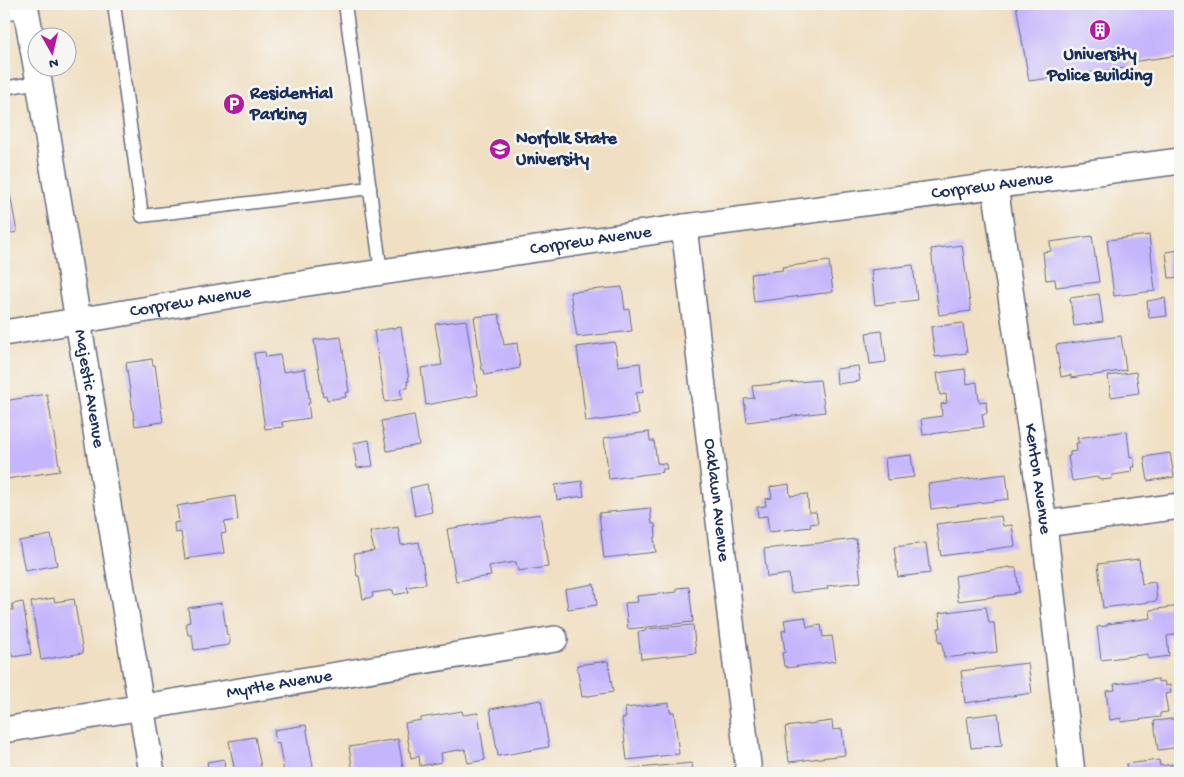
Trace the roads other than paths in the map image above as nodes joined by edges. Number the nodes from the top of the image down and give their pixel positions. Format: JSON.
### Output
{"nodes":[{"id":1,"x":114,"y":4,"type":"edge"},
{"id":2,"x":345,"y":4,"type":"edge"},
{"id":3,"x":18,"y":9,"type":"edge"},
{"id":4,"x":39,"y":82,"type":"junction"},
{"id":5,"x":4,"y":88,"type":"edge"},
{"id":6,"x":1180,"y":160,"type":"edge"},
{"id":7,"x":995,"y":186,"type":"junction"},
{"id":8,"x":370,"y":188,"type":"junction"},
{"id":9,"x":684,"y":227,"type":"junction"},
{"id":10,"x":381,"y":272,"type":"junction"},
{"id":11,"x":78,"y":320,"type":"junction"},
{"id":12,"x":4,"y":333,"type":"edge"},
{"id":13,"x":1180,"y":506,"type":"edge"},
{"id":14,"x":1044,"y":524,"type":"junction"},
{"id":15,"x":555,"y":639,"type":"dead end"},
{"id":16,"x":141,"y":708,"type":"junction"},
{"id":17,"x":4,"y":730,"type":"edge"},
{"id":18,"x":152,"y":773,"type":"edge"},
{"id":19,"x":749,"y":773,"type":"edge"},
{"id":20,"x":1072,"y":773,"type":"edge"}],
"edges":[{"from":1,"to":8,"type":"lane"},
{"from":2,"to":8,"type":"lane"},
{"from":3,"to":4,"type":"street","name":"Majestic Avenue"},
{"from":4,"to":5,"type":"lane"},
{"from":4,"to":11,"type":"street","name":"Majestic Avenue"},
{"from":6,"to":7,"type":"street","name":"Corprew Avenue"},
{"from":7,"to":9,"type":"street","name":"Corprew Avenue"},
{"from":7,"to":14,"type":"street","name":"Kenton Avenue"},
{"from":8,"to":10,"type":"lane"},
{"from":9,"to":10,"type":"street","name":"Corprew Avenue"},
{"from":9,"to":19,"type":"street","name":"Oaklawn Avenue"},
{"from":10,"to":11,"type":"street","name":"Corprew Avenue"},
{"from":11,"to":12,"type":"street","name":"Corprew Avenue"},
{"from":11,"to":16,"type":"street","name":"Majestic Avenue"},
{"from":13,"to":14,"type":"street"},
{"from":14,"to":20,"type":"street","name":"Kenton Avenue"},
{"from":15,"to":16,"type":"street","name":"Myrtle Avenue"},
{"from":16,"to":17,"type":"street","name":"Myrtle Avenue"},
{"from":16,"to":18,"type":"street","name":"Majestic Avenue"}]}
